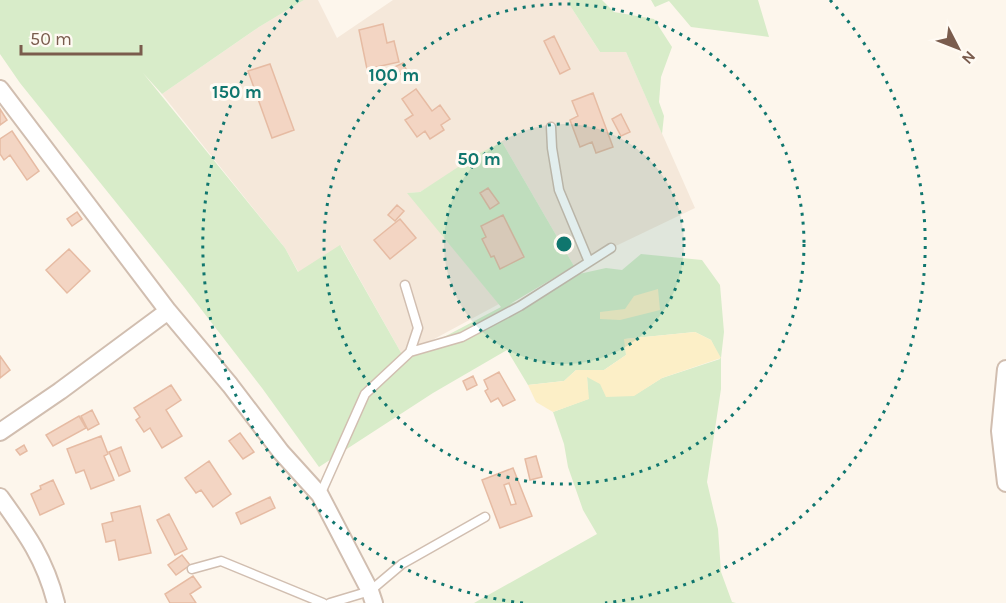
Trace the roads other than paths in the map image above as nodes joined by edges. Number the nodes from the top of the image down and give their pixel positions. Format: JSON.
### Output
{"nodes":[{"id":1,"x":0,"y":88,"type":"edge"},
{"id":2,"x":550,"y":128,"type":"dead end"},
{"id":3,"x":611,"y":248,"type":"dead end"},
{"id":4,"x":589,"y":262,"type":"junction"},
{"id":5,"x":405,"y":285,"type":"dead end"},
{"id":6,"x":168,"y":311,"type":"junction"},
{"id":7,"x":410,"y":352,"type":"junction"},
{"id":8,"x":1006,"y":369,"type":"edge"},
{"id":9,"x":0,"y":432,"type":"edge"},
{"id":10,"x":1006,"y":483,"type":"edge"},
{"id":11,"x":320,"y":495,"type":"junction"},
{"id":12,"x":0,"y":497,"type":"edge"},
{"id":13,"x":485,"y":516,"type":"dead end"},
{"id":14,"x":192,"y":570,"type":"dead end"},
{"id":15,"x":372,"y":597,"type":"edge"},
{"id":16,"x":56,"y":603,"type":"edge"},
{"id":17,"x":323,"y":603,"type":"edge"},
{"id":18,"x":330,"y":603,"type":"edge"}],
"edges":[{"from":1,"to":6,"type":"street"},
{"from":2,"to":4,"type":"lane"},
{"from":3,"to":4,"type":"lane"},
{"from":4,"to":7,"type":"lane"},
{"from":5,"to":7,"type":"lane"},
{"from":6,"to":9,"type":"street"},
{"from":6,"to":11,"type":"street"},
{"from":7,"to":11,"type":"lane"},
{"from":8,"to":10,"type":"street"},
{"from":11,"to":15,"type":"street"},
{"from":12,"to":16,"type":"street"},
{"from":13,"to":15,"type":"lane"},
{"from":14,"to":17,"type":"lane"},
{"from":15,"to":18,"type":"lane"}]}
